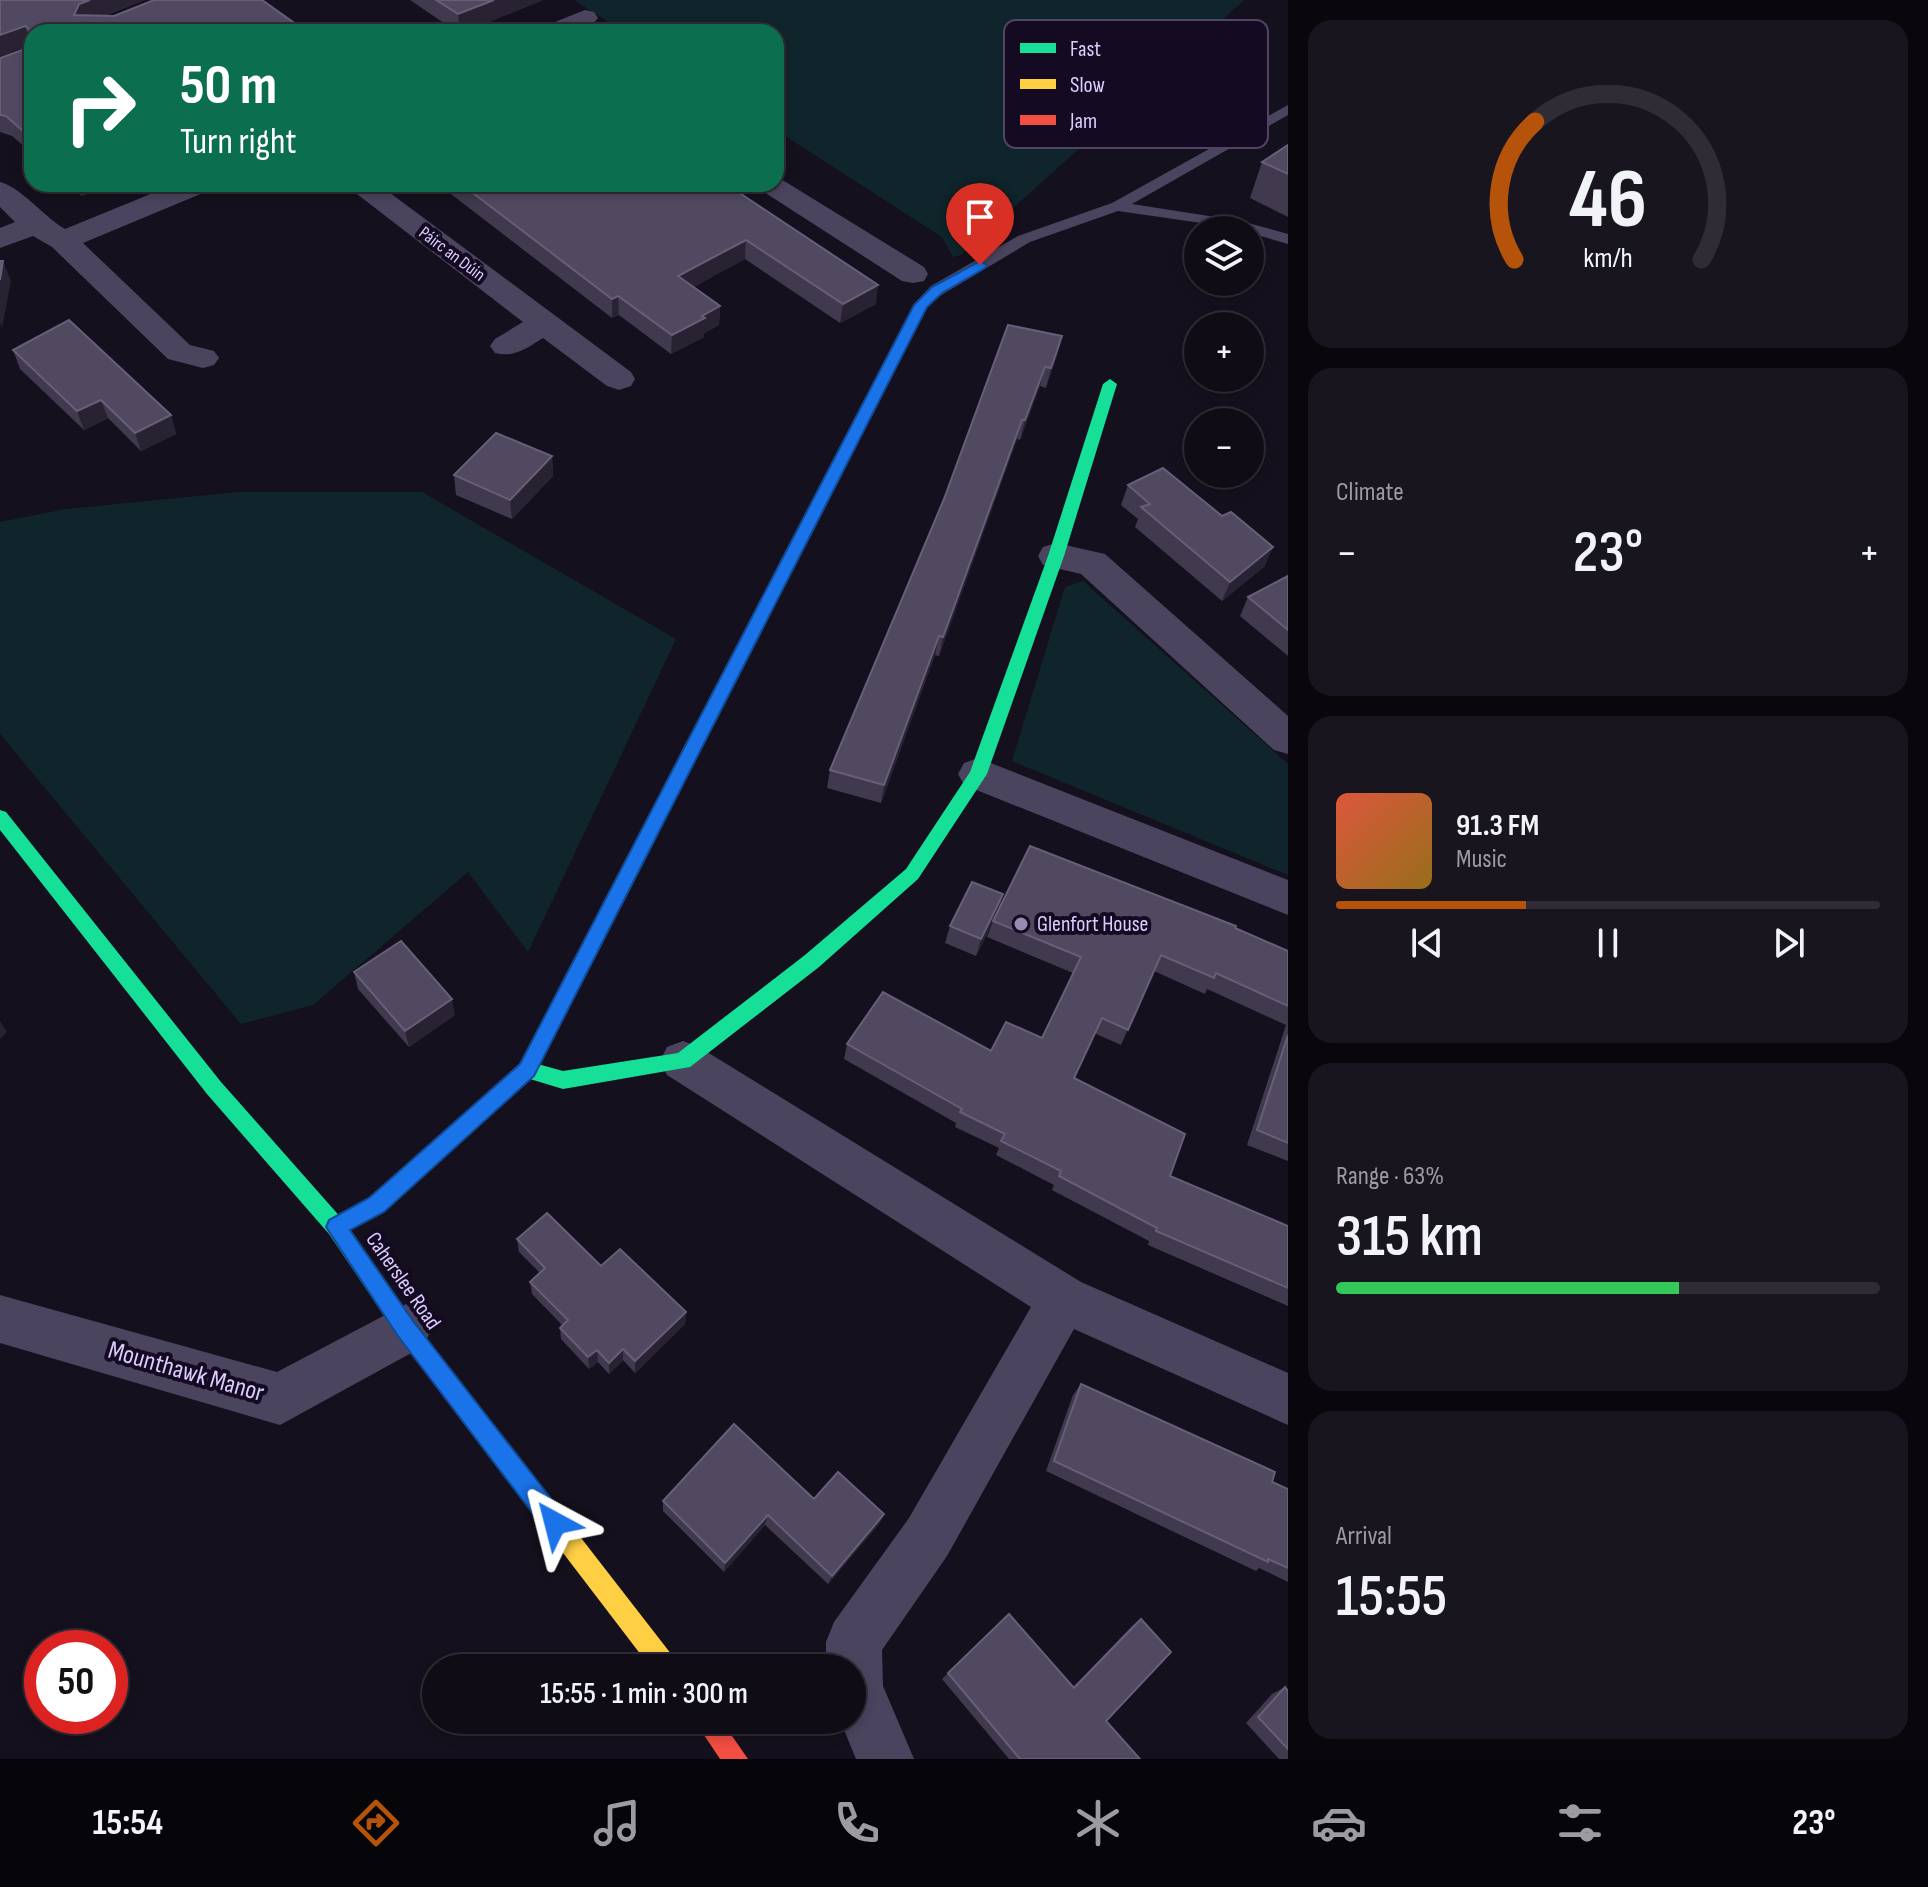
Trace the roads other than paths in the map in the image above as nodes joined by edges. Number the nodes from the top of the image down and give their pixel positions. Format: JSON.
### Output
{"nodes":[{"id":1,"x":585,"y":18,"type":"dead end"},
{"id":2,"x":572,"y":24,"type":"edge"},
{"id":3,"x":1288,"y":109,"type":"edge"},
{"id":4,"x":1268,"y":120,"type":"edge"},
{"id":5,"x":1219,"y":148,"type":"edge"},
{"id":6,"x":0,"y":191,"type":"edge"},
{"id":7,"x":181,"y":192,"type":"edge"},
{"id":8,"x":370,"y":192,"type":"edge"},
{"id":9,"x":784,"y":192,"type":"edge"},
{"id":10,"x":1117,"y":206,"type":"junction"},
{"id":11,"x":35,"y":224,"type":"junction"},
{"id":12,"x":0,"y":239,"type":"edge"},
{"id":13,"x":1288,"y":239,"type":"edge"},
{"id":14,"x":919,"y":240,"type":"dead end"},
{"id":15,"x":63,"y":241,"type":"junction"},
{"id":16,"x":887,"y":258,"type":"junction"},
{"id":17,"x":913,"y":274,"type":"dead end"},
{"id":18,"x":921,"y":305,"type":"joint"},
{"id":19,"x":544,"y":323,"type":"junction"},
{"id":20,"x":506,"y":346,"type":"dead end"},
{"id":21,"x":203,"y":358,"type":"dead end"},
{"id":22,"x":619,"y":379,"type":"dead end"},
{"id":23,"x":1110,"y":384,"type":"dead end"},
{"id":24,"x":1056,"y":556,"type":"junction"},
{"id":25,"x":1288,"y":739,"type":"edge"},
{"id":26,"x":978,"y":774,"type":"junction"},
{"id":27,"x":0,"y":817,"type":"edge"},
{"id":28,"x":1288,"y":898,"type":"edge"},
{"id":29,"x":683,"y":1061,"type":"junction"},
{"id":30,"x":527,"y":1070,"type":"junction"},
{"id":31,"x":336,"y":1227,"type":"junction"},
{"id":32,"x":1063,"y":1299,"type":"junction"},
{"id":33,"x":0,"y":1319,"type":"edge"},
{"id":34,"x":406,"y":1329,"type":"junction"},
{"id":35,"x":1288,"y":1399,"type":"edge"},
{"id":36,"x":655,"y":1654,"type":"edge"},
{"id":37,"x":717,"y":1734,"type":"edge"},
{"id":38,"x":736,"y":1759,"type":"edge"},
{"id":39,"x":885,"y":1759,"type":"edge"}],
"edges":[{"from":1,"to":2,"type":"street"},
{"from":3,"to":4,"type":"lane"},
{"from":5,"to":10,"type":"lane"},
{"from":6,"to":11,"type":"street"},
{"from":7,"to":15,"type":"street"},
{"from":8,"to":19,"type":"street","name":"Páirc an Dúin"},
{"from":9,"to":16,"type":"street"},
{"from":10,"to":13,"type":"lane"},
{"from":10,"to":18,"type":"lane"},
{"from":11,"to":12,"type":"street"},
{"from":11,"to":15,"type":"street"},
{"from":14,"to":16,"type":"street"},
{"from":15,"to":21,"type":"street"},
{"from":16,"to":17,"type":"street"},
{"from":18,"to":30,"type":"street"},
{"from":19,"to":20,"type":"street"},
{"from":19,"to":22,"type":"street","name":"Páirc an Dúin"},
{"from":23,"to":24,"type":"street"},
{"from":24,"to":25,"type":"street"},
{"from":24,"to":26,"type":"street"},
{"from":26,"to":28,"type":"street"},
{"from":26,"to":29,"type":"street"},
{"from":27,"to":31,"type":"street","name":"Caherslee Road"},
{"from":29,"to":30,"type":"street"},
{"from":29,"to":32,"type":"street"},
{"from":30,"to":31,"type":"street"},
{"from":31,"to":34,"type":"street","name":"Caherslee Road"},
{"from":32,"to":35,"type":"street"},
{"from":32,"to":39,"type":"street"},
{"from":33,"to":34,"type":"street","name":"Mounthawk Manor"},
{"from":34,"to":36,"type":"street","name":"Caherslee Road"},
{"from":37,"to":38,"type":"street"}]}
